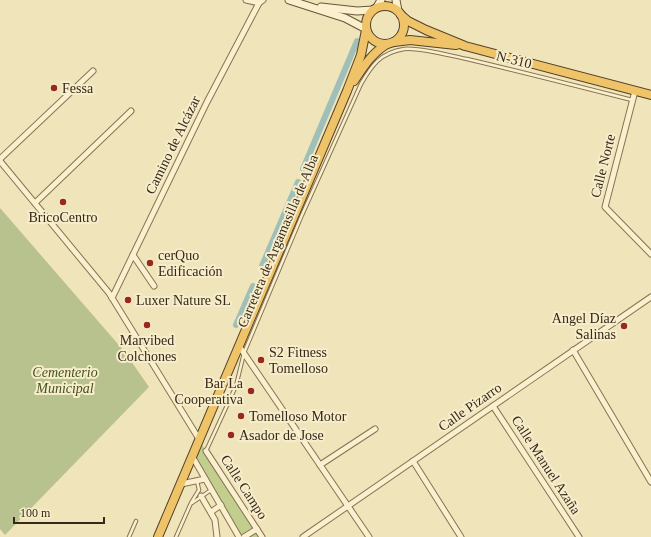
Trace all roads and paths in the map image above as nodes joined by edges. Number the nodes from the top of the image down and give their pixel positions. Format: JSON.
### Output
{"nodes":[{"id":1,"x":246,"y":0,"type":"edge"},
{"id":2,"x":289,"y":0,"type":"edge"},
{"id":3,"x":396,"y":0,"type":"edge"},
{"id":4,"x":261,"y":2,"type":"edge"},
{"id":5,"x":303,"y":4,"type":"junction"},
{"id":6,"x":377,"y":6,"type":"edge"},
{"id":7,"x":400,"y":13,"type":"junction"},
{"id":8,"x":366,"y":29,"type":"junction"},
{"id":9,"x":389,"y":43,"type":"junction"},
{"id":10,"x":465,"y":46,"type":"junction"},
{"id":11,"x":391,"y":53,"type":"joint"},
{"id":12,"x":93,"y":71,"type":"dead end"},
{"id":13,"x":347,"y":91,"type":"junction"},
{"id":14,"x":635,"y":91,"type":"junction"},
{"id":15,"x":651,"y":95,"type":"edge"},
{"id":16,"x":632,"y":100,"type":"junction"},
{"id":17,"x":131,"y":111,"type":"dead end"},
{"id":18,"x":0,"y":160,"type":"edge"},
{"id":19,"x":35,"y":203,"type":"junction"},
{"id":20,"x":651,"y":254,"type":"edge"},
{"id":21,"x":133,"y":255,"type":"junction"},
{"id":22,"x":154,"y":286,"type":"dead end"},
{"id":23,"x":651,"y":297,"type":"edge"},
{"id":24,"x":112,"y":298,"type":"junction"},
{"id":25,"x":239,"y":346,"type":"junction"},
{"id":26,"x":573,"y":350,"type":"junction"},
{"id":27,"x":244,"y":353,"type":"junction"},
{"id":28,"x":493,"y":406,"type":"junction"},
{"id":29,"x":375,"y":429,"type":"dead end"},
{"id":30,"x":199,"y":439,"type":"junction"},
{"id":31,"x":206,"y":450,"type":"joint"},
{"id":32,"x":192,"y":456,"type":"junction"},
{"id":33,"x":413,"y":461,"type":"junction"},
{"id":34,"x":320,"y":465,"type":"junction"},
{"id":35,"x":205,"y":479,"type":"junction"},
{"id":36,"x":196,"y":480,"type":"junction"},
{"id":37,"x":651,"y":482,"type":"edge"},
{"id":38,"x":181,"y":484,"type":"junction"},
{"id":39,"x":212,"y":489,"type":"junction"},
{"id":40,"x":201,"y":496,"type":"junction"},
{"id":41,"x":191,"y":503,"type":"junction"},
{"id":42,"x":221,"y":505,"type":"junction"},
{"id":43,"x":348,"y":506,"type":"junction"},
{"id":44,"x":211,"y":512,"type":"junction"},
{"id":45,"x":136,"y":521,"type":"dead end"},
{"id":46,"x":257,"y":529,"type":"junction"},
{"id":47,"x":129,"y":537,"type":"edge"},
{"id":48,"x":158,"y":537,"type":"edge"},
{"id":49,"x":176,"y":537,"type":"edge"},
{"id":50,"x":217,"y":537,"type":"edge"},
{"id":51,"x":240,"y":537,"type":"edge"},
{"id":52,"x":244,"y":537,"type":"edge"},
{"id":53,"x":262,"y":537,"type":"edge"},
{"id":54,"x":303,"y":537,"type":"edge"},
{"id":55,"x":369,"y":537,"type":"edge"},
{"id":56,"x":462,"y":537,"type":"edge"},
{"id":57,"x":579,"y":537,"type":"edge"}],
"edges":[{"from":1,"to":4,"type":"street"},
{"from":2,"to":5,"type":"main road"},
{"from":3,"to":7,"type":"main road"},
{"from":4,"to":21,"type":"street","name":"Camino de Alcázar"},
{"from":5,"to":6,"type":"main road"},
{"from":5,"to":8,"type":"main road"},
{"from":6,"to":7,"type":"highway"},
{"from":6,"to":8,"type":"highway"},
{"from":7,"to":9,"type":"highway"},
{"from":7,"to":10,"type":"highway"},
{"from":8,"to":9,"type":"highway"},
{"from":8,"to":13,"type":"highway"},
{"from":9,"to":10,"type":"highway"},
{"from":9,"to":13,"type":"highway"},
{"from":10,"to":14,"type":"highway"},
{"from":11,"to":16,"type":"lane","name":"N-310"},
{"from":11,"to":27,"type":"lane","name":"Carretera de Argamasilla de Alba"},
{"from":12,"to":18,"type":"street"},
{"from":13,"to":25,"type":"highway","name":"Carretera de Argamasilla de Alba"},
{"from":14,"to":15,"type":"highway"},
{"from":14,"to":16,"type":"street","name":"Calle Norte"},
{"from":16,"to":20,"type":"street","name":"Calle Norte"},
{"from":17,"to":19,"type":"street"},
{"from":18,"to":19,"type":"street"},
{"from":19,"to":24,"type":"street"},
{"from":21,"to":22,"type":"street"},
{"from":21,"to":24,"type":"street","name":"Camino de Alcázar"},
{"from":23,"to":26,"type":"street","name":"Calle Pizarro"},
{"from":24,"to":30,"type":"street"},
{"from":25,"to":27,"type":"street"},
{"from":25,"to":30,"type":"highway","name":"Carretera de Argamasilla de Alba"},
{"from":26,"to":28,"type":"street","name":"Calle Pizarro"},
{"from":26,"to":37,"type":"street"},
{"from":27,"to":31,"type":"lane","name":"Carretera de Argamasilla de Alba"},
{"from":27,"to":34,"type":"street"},
{"from":28,"to":33,"type":"street","name":"Calle Pizarro"},
{"from":28,"to":57,"type":"street","name":"Calle Manuel Azaña"},
{"from":29,"to":34,"type":"street"},
{"from":30,"to":32,"type":"highway","name":"Carretera de Argamasilla de Alba"},
{"from":31,"to":46,"type":"street","name":"Calle Campo"},
{"from":32,"to":35,"type":"street","name":"Calle Campo"},
{"from":32,"to":38,"type":"highway","name":"Carretera de Argamasilla de Alba"},
{"from":33,"to":43,"type":"street","name":"Calle Pizarro"},
{"from":33,"to":56,"type":"street"},
{"from":34,"to":43,"type":"street"},
{"from":35,"to":36,"type":"street"},
{"from":35,"to":39,"type":"street","name":"Calle Campo"},
{"from":36,"to":38,"type":"street"},
{"from":36,"to":41,"type":"lane"},
{"from":38,"to":48,"type":"highway","name":"Carretera de Argamasilla de Alba"},
{"from":39,"to":40,"type":"lane"},
{"from":39,"to":42,"type":"street","name":"Calle Campo"},
{"from":40,"to":41,"type":"lane"},
{"from":40,"to":44,"type":"street"},
{"from":41,"to":49,"type":"lane"},
{"from":42,"to":44,"type":"street"},
{"from":42,"to":51,"type":"street","name":"Calle Campo"},
{"from":43,"to":54,"type":"street","name":"Calle Pizarro"},
{"from":43,"to":55,"type":"street"},
{"from":44,"to":50,"type":"street"},
{"from":45,"to":47,"type":"lane"},
{"from":46,"to":52,"type":"street"},
{"from":46,"to":53,"type":"street","name":"Calle Campo"}]}
